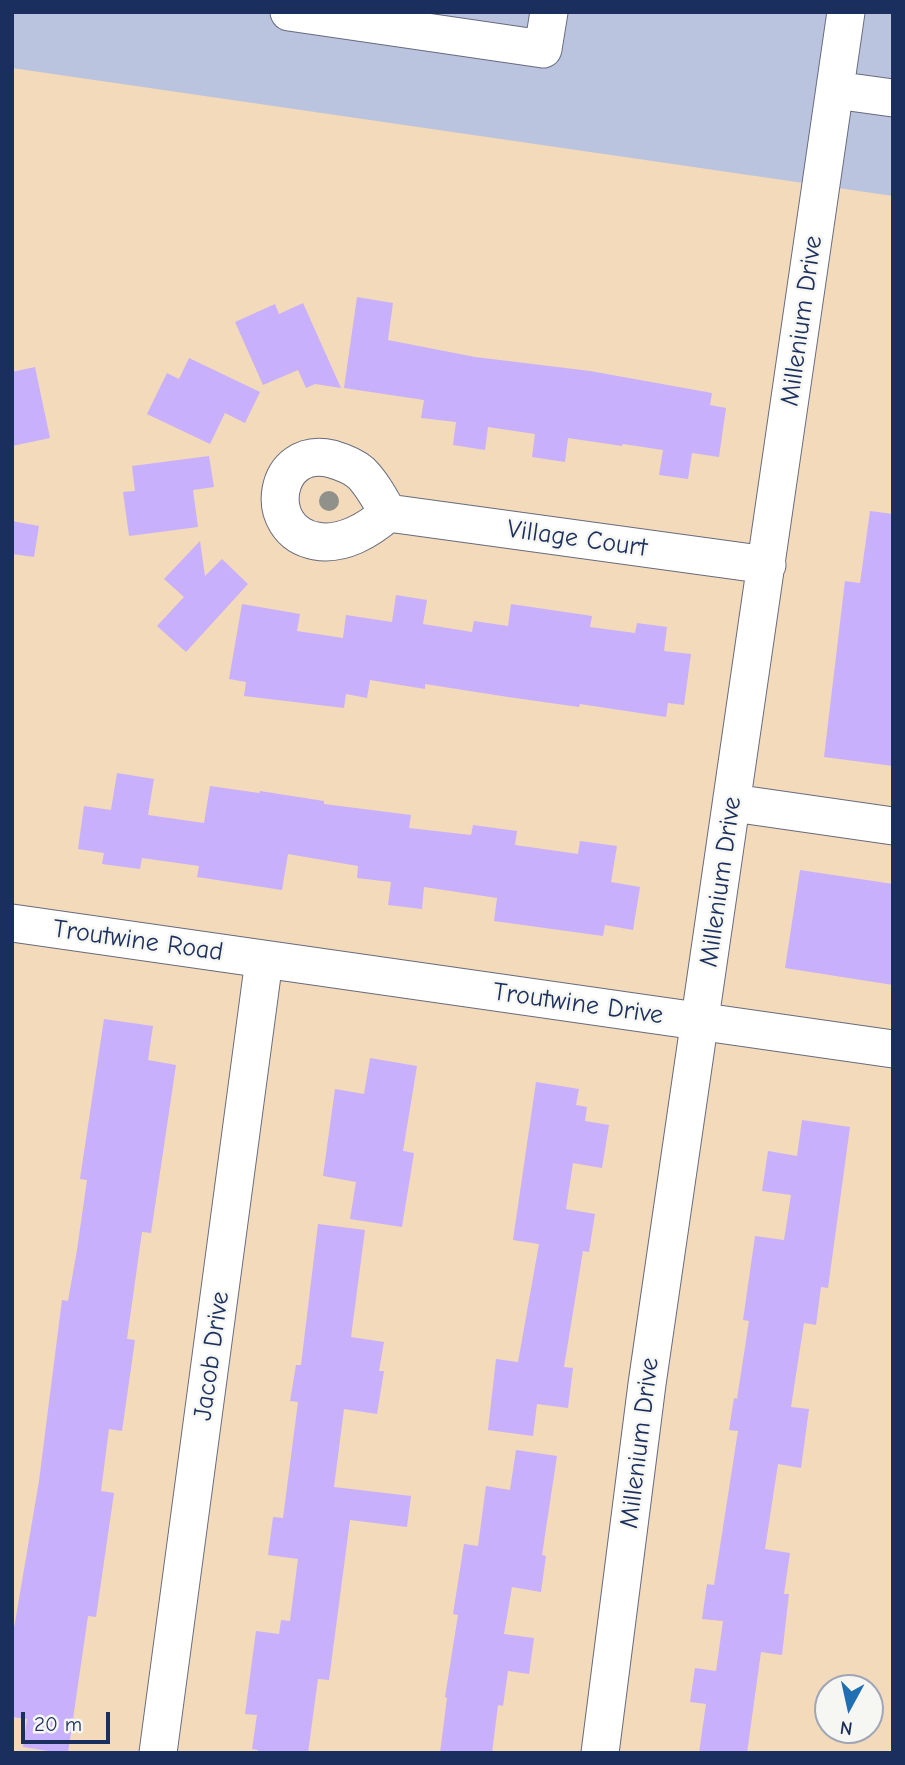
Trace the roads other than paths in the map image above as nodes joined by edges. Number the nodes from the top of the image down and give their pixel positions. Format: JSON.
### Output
{"nodes":[{"id":1,"x":289,"y":12,"type":"edge"},
{"id":2,"x":549,"y":12,"type":"edge"},
{"id":3,"x":846,"y":12,"type":"edge"},
{"id":4,"x":329,"y":15,"type":"edge"},
{"id":5,"x":835,"y":90,"type":"junction"},
{"id":6,"x":893,"y":98,"type":"edge"},
{"id":7,"x":388,"y":513,"type":"dead end"},
{"id":8,"x":767,"y":565,"type":"junction"},
{"id":9,"x":733,"y":803,"type":"junction"},
{"id":10,"x":893,"y":826,"type":"edge"},
{"id":11,"x":12,"y":923,"type":"edge"},
{"id":12,"x":264,"y":960,"type":"junction"},
{"id":13,"x":701,"y":1022,"type":"junction"},
{"id":14,"x":893,"y":1049,"type":"edge"},
{"id":15,"x":158,"y":1753,"type":"edge"},
{"id":16,"x":600,"y":1753,"type":"edge"}],
"edges":[{"from":1,"to":4,"type":"street"},
{"from":2,"to":4,"type":"street"},
{"from":3,"to":5,"type":"street","name":"Millenium Drive"},
{"from":5,"to":6,"type":"street"},
{"from":5,"to":8,"type":"street","name":"Millenium Drive"},
{"from":7,"to":8,"type":"street","name":"Village Court"},
{"from":8,"to":9,"type":"street","name":"Millenium Drive"},
{"from":9,"to":10,"type":"street"},
{"from":9,"to":13,"type":"street","name":"Millenium Drive"},
{"from":11,"to":12,"type":"street","name":"Troutwine Road"},
{"from":12,"to":13,"type":"street","name":"Troutwine Drive"},
{"from":12,"to":15,"type":"street","name":"Jacob Drive"},
{"from":13,"to":14,"type":"street","name":"Troutwine Drive"},
{"from":13,"to":16,"type":"street","name":"Millenium Drive"}]}
